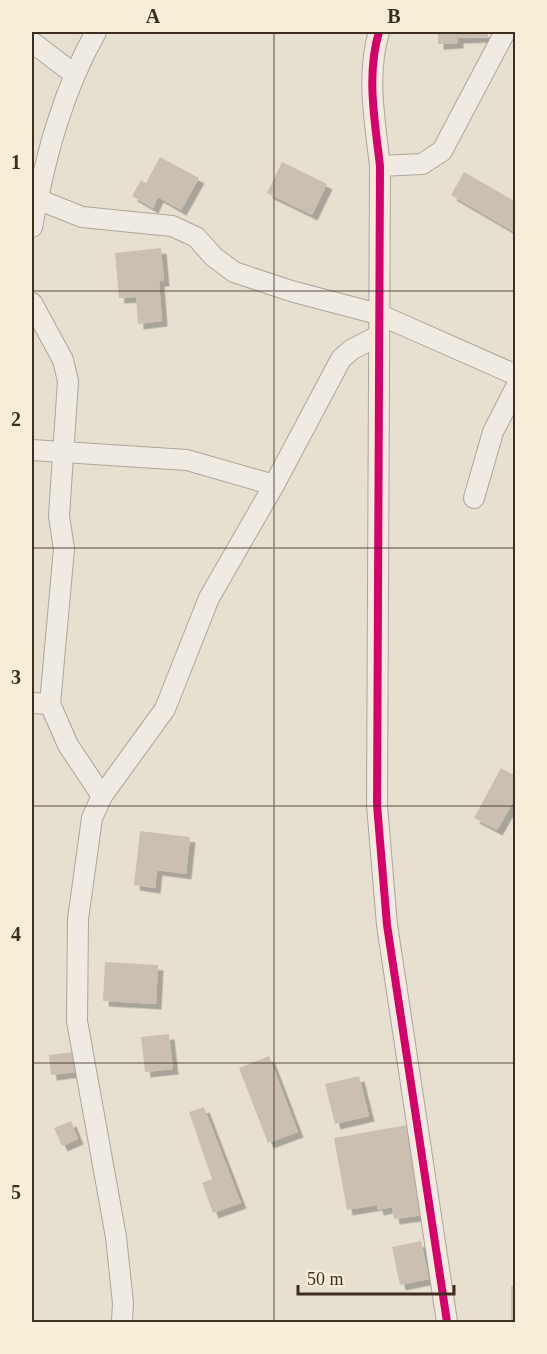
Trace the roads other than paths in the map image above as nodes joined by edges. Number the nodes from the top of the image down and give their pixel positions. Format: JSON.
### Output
{"nodes":[{"id":1,"x":96,"y":32,"type":"edge"},
{"id":2,"x":505,"y":32,"type":"edge"},
{"id":3,"x":374,"y":37,"type":"edge"},
{"id":4,"x":32,"y":42,"type":"edge"},
{"id":5,"x":74,"y":74,"type":"junction"},
{"id":6,"x":380,"y":166,"type":"junction"},
{"id":7,"x":37,"y":199,"type":"junction"},
{"id":8,"x":32,"y":227,"type":"edge"},
{"id":9,"x":32,"y":303,"type":"edge"},
{"id":10,"x":378,"y":314,"type":"junction"},
{"id":11,"x":378,"y":336,"type":"junction"},
{"id":12,"x":516,"y":375,"type":"edge"},
{"id":13,"x":516,"y":387,"type":"edge"},
{"id":14,"x":32,"y":450,"type":"edge"},
{"id":15,"x":65,"y":452,"type":"junction"},
{"id":16,"x":274,"y":485,"type":"junction"},
{"id":17,"x":474,"y":498,"type":"dead end"},
{"id":18,"x":41,"y":704,"type":"edge"},
{"id":19,"x":102,"y":796,"type":"junction"},
{"id":20,"x":122,"y":1323,"type":"edge"},
{"id":21,"x":447,"y":1323,"type":"edge"}],
"edges":[{"from":1,"to":5,"type":"street"},
{"from":2,"to":6,"type":"street"},
{"from":3,"to":6,"type":"street"},
{"from":4,"to":5,"type":"street"},
{"from":5,"to":7,"type":"street"},
{"from":6,"to":10,"type":"street"},
{"from":7,"to":8,"type":"street"},
{"from":7,"to":10,"type":"street"},
{"from":9,"to":15,"type":"street"},
{"from":10,"to":11,"type":"street"},
{"from":10,"to":12,"type":"street"},
{"from":11,"to":16,"type":"street"},
{"from":11,"to":21,"type":"street"},
{"from":13,"to":17,"type":"street"},
{"from":14,"to":15,"type":"street"},
{"from":15,"to":16,"type":"street"},
{"from":15,"to":18,"type":"street"},
{"from":16,"to":19,"type":"street"},
{"from":18,"to":19,"type":"street"},
{"from":19,"to":20,"type":"street"}]}
